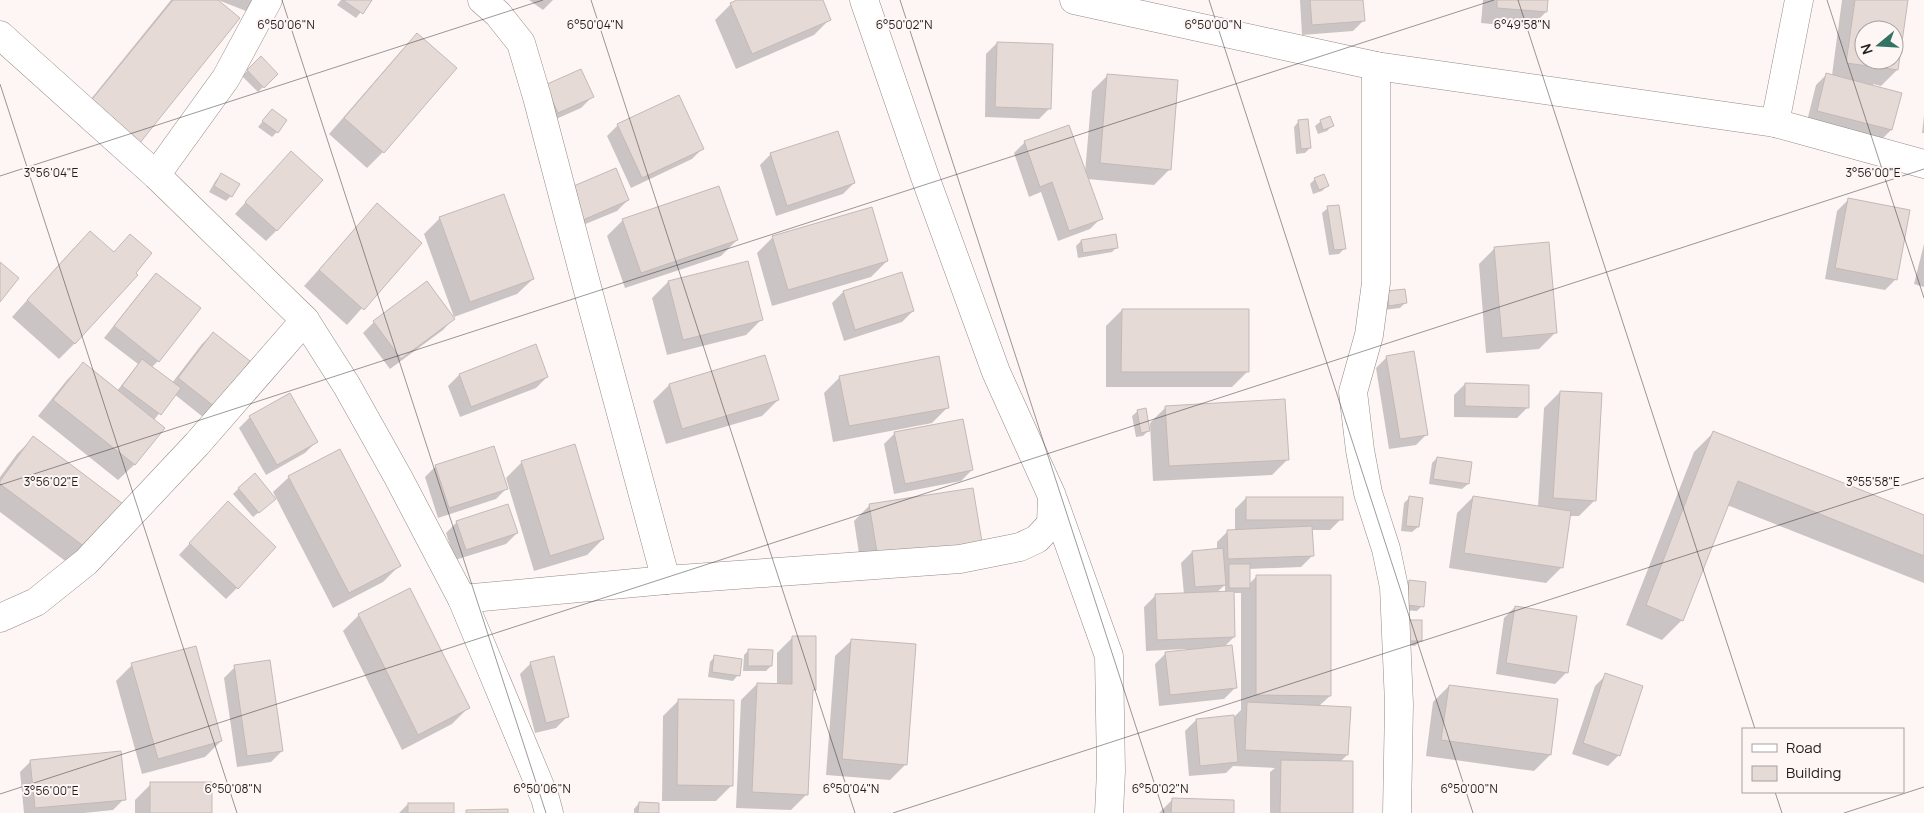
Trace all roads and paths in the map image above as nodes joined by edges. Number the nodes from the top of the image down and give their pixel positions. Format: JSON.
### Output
{"nodes":[{"id":1,"x":268,"y":0,"type":"edge"},
{"id":2,"x":482,"y":0,"type":"edge"},
{"id":3,"x":864,"y":0,"type":"edge"},
{"id":4,"x":1074,"y":0,"type":"edge"},
{"id":5,"x":1799,"y":0,"type":"edge"},
{"id":6,"x":0,"y":35,"type":"edge"},
{"id":7,"x":1376,"y":66,"type":"junction"},
{"id":8,"x":1775,"y":123,"type":"junction"},
{"id":9,"x":1924,"y":164,"type":"edge"},
{"id":10,"x":156,"y":174,"type":"junction"},
{"id":11,"x":304,"y":320,"type":"junction"},
{"id":12,"x":1052,"y":496,"type":"junction"},
{"id":13,"x":666,"y":580,"type":"junction"},
{"id":14,"x":462,"y":599,"type":"junction"},
{"id":15,"x":0,"y":618,"type":"edge"},
{"id":16,"x":549,"y":813,"type":"edge"},
{"id":17,"x":1109,"y":813,"type":"edge"},
{"id":18,"x":1398,"y":813,"type":"edge"}],
"edges":[{"from":1,"to":10,"type":"street"},
{"from":2,"to":13,"type":"street"},
{"from":3,"to":12,"type":"street"},
{"from":4,"to":7,"type":"street"},
{"from":5,"to":8,"type":"street"},
{"from":6,"to":10,"type":"street"},
{"from":7,"to":8,"type":"street"},
{"from":7,"to":18,"type":"street"},
{"from":8,"to":9,"type":"street"},
{"from":10,"to":11,"type":"street"},
{"from":11,"to":14,"type":"street"},
{"from":11,"to":15,"type":"street"},
{"from":12,"to":13,"type":"street"},
{"from":12,"to":17,"type":"street"},
{"from":13,"to":14,"type":"street"},
{"from":14,"to":16,"type":"street"}]}
